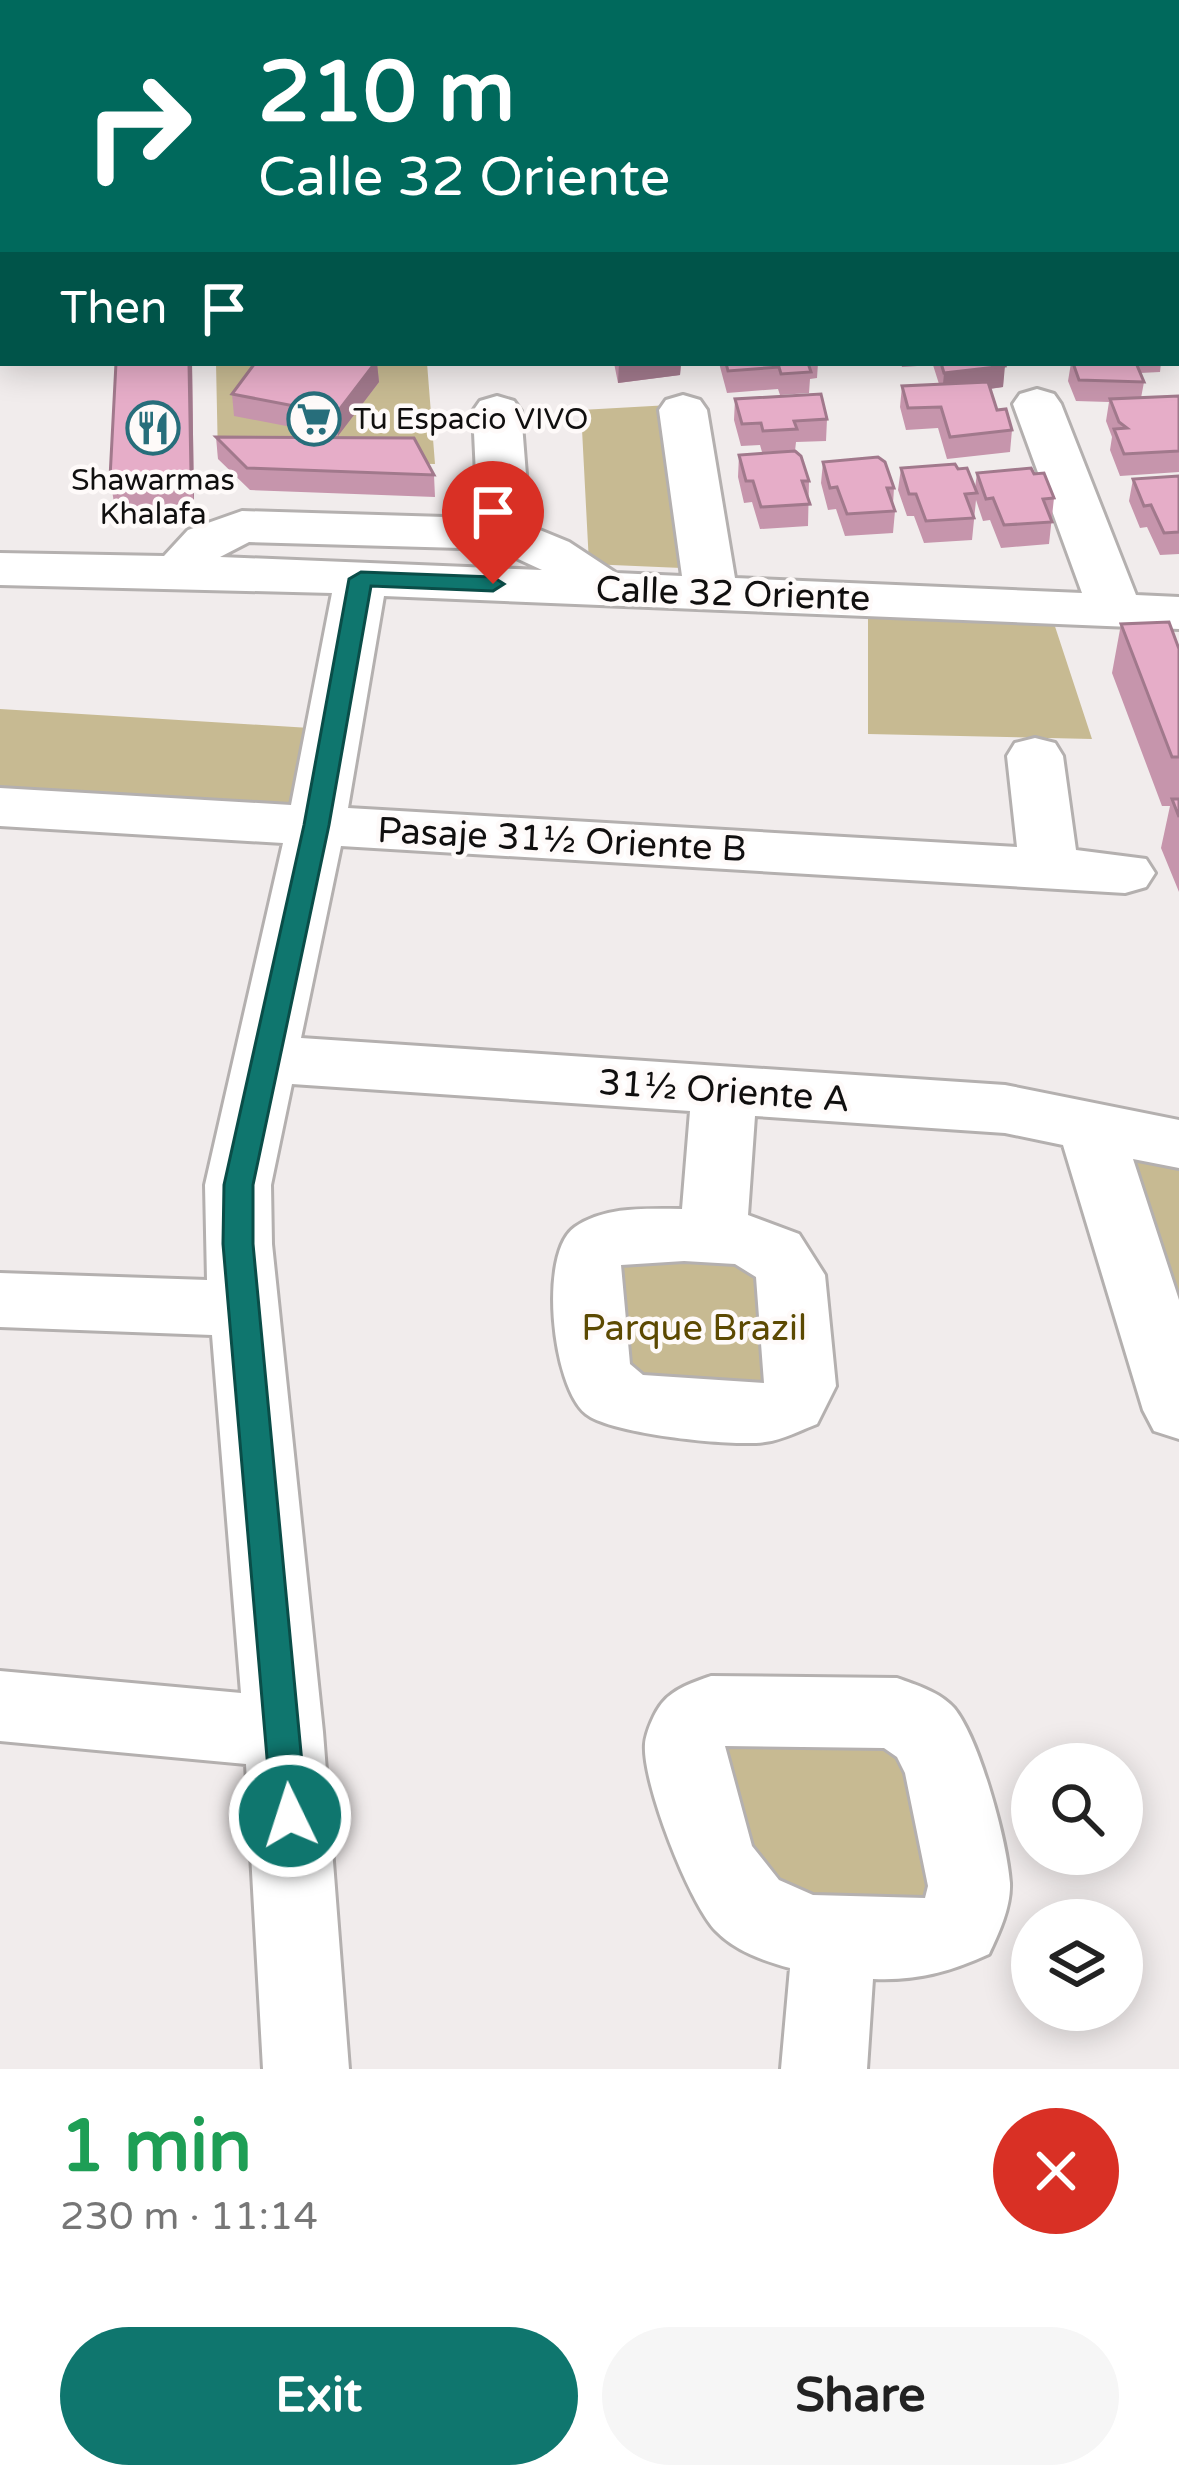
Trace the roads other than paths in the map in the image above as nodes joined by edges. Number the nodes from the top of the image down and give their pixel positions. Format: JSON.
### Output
{"nodes":[{"id":1,"x":1037,"y":404,"type":"dead end"},
{"id":2,"x":682,"y":410,"type":"dead end"},
{"id":3,"x":497,"y":411,"type":"dead end"},
{"id":4,"x":506,"y":534,"type":"junction"},
{"id":5,"x":0,"y":569,"type":"edge"},
{"id":6,"x":179,"y":571,"type":"junction"},
{"id":7,"x":361,"y":579,"type":"junction"},
{"id":8,"x":604,"y":589,"type":"junction"},
{"id":9,"x":711,"y":593,"type":"junction"},
{"id":10,"x":1115,"y":610,"type":"junction"},
{"id":11,"x":1179,"y":613,"type":"edge"},
{"id":12,"x":1035,"y":756,"type":"dead end"},
{"id":13,"x":0,"y":807,"type":"edge"},
{"id":14,"x":316,"y":825,"type":"junction"},
{"id":15,"x":1048,"y":869,"type":"junction"},
{"id":16,"x":1125,"y":873,"type":"dead end"},
{"id":17,"x":266,"y":1059,"type":"junction"},
{"id":18,"x":724,"y":1092,"type":"junction"},
{"id":19,"x":1089,"y":1124,"type":"junction"},
{"id":20,"x":1179,"y":1144,"type":"edge"},
{"id":21,"x":712,"y":1238,"type":"dead end"},
{"id":22,"x":0,"y":1300,"type":"edge"},
{"id":23,"x":244,"y":1310,"type":"junction"},
{"id":24,"x":1179,"y":1410,"type":"edge"},
{"id":25,"x":0,"y":1706,"type":"edge"},
{"id":26,"x":284,"y":1732,"type":"junction"},
{"id":27,"x":834,"y":1939,"type":"dead end"},
{"id":28,"x":306,"y":2069,"type":"edge"},
{"id":29,"x":824,"y":2069,"type":"edge"}],
"edges":[{"from":1,"to":10,"type":"street"},
{"from":2,"to":9,"type":"street"},
{"from":3,"to":4,"type":"street"},
{"from":4,"to":6,"type":"street"},
{"from":4,"to":8,"type":"street"},
{"from":5,"to":6,"type":"street","name":"Calle 32 Oriente"},
{"from":6,"to":7,"type":"street","name":"Calle 32 Oriente"},
{"from":7,"to":8,"type":"street","name":"Calle 32 Oriente"},
{"from":7,"to":14,"type":"street"},
{"from":8,"to":9,"type":"street","name":"Calle 32 Oriente"},
{"from":9,"to":10,"type":"street","name":"Calle 32 Oriente"},
{"from":10,"to":11,"type":"street","name":"Calle 32 Oriente"},
{"from":12,"to":15,"type":"street"},
{"from":13,"to":14,"type":"street","name":"Pasaje 31½ Oriente B"},
{"from":14,"to":15,"type":"street","name":"Pasaje 31½ Oriente B"},
{"from":14,"to":17,"type":"street"},
{"from":15,"to":16,"type":"street","name":"Pasaje 31½ Oriente B"},
{"from":17,"to":18,"type":"street","name":"31½ Oriente A"},
{"from":17,"to":23,"type":"street"},
{"from":18,"to":19,"type":"street","name":"31½ Oriente A"},
{"from":18,"to":21,"type":"street"},
{"from":19,"to":20,"type":"street","name":"31½ Oriente A"},
{"from":19,"to":24,"type":"street"},
{"from":22,"to":23,"type":"street"},
{"from":23,"to":26,"type":"street"},
{"from":25,"to":26,"type":"street"},
{"from":26,"to":28,"type":"street"},
{"from":27,"to":29,"type":"street"}]}
